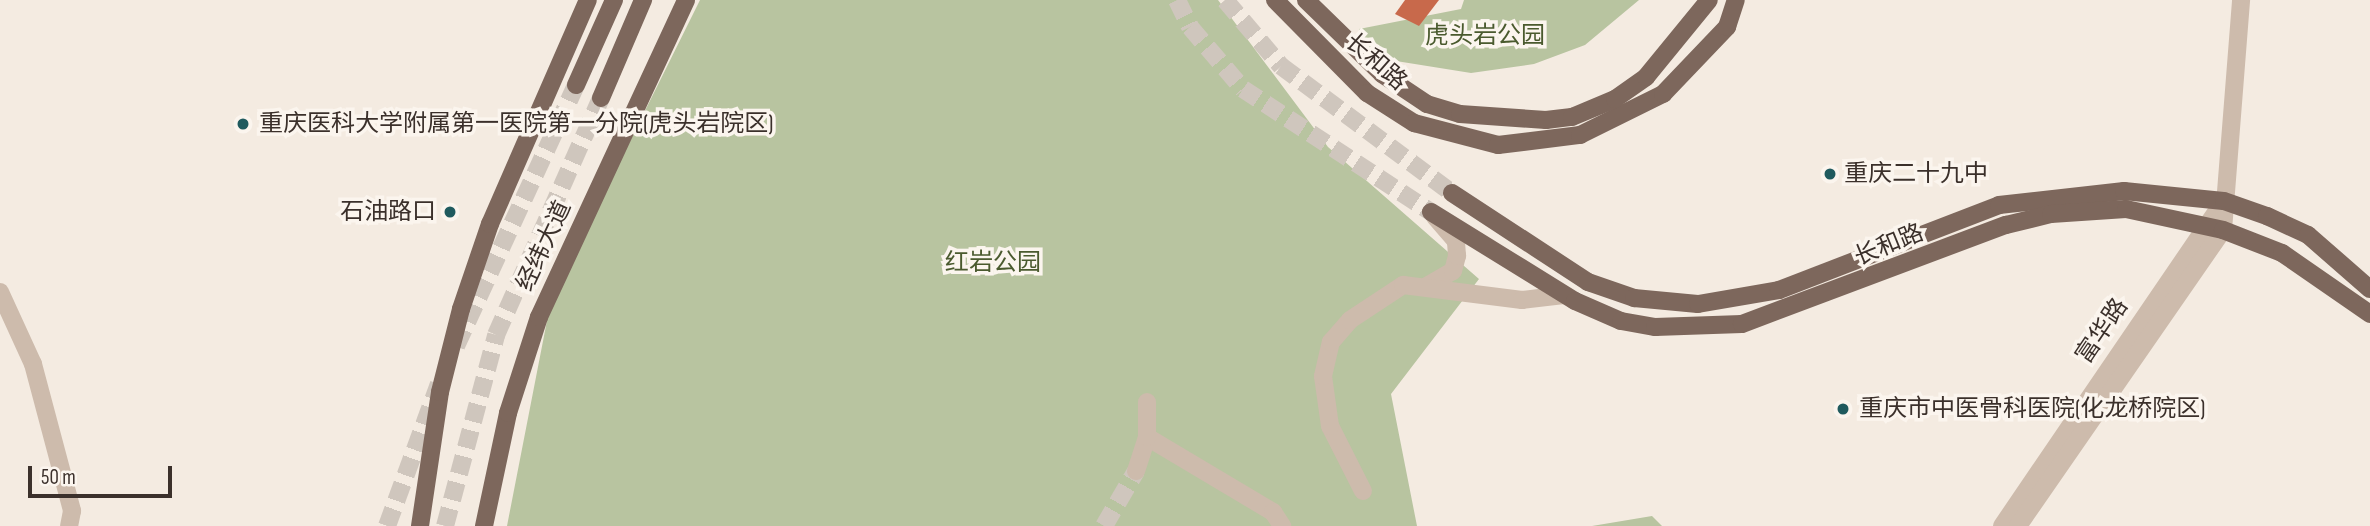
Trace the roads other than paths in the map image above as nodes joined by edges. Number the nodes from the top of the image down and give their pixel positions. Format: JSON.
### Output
{"nodes":[{"id":1,"x":588,"y":0,"type":"edge"},
{"id":2,"x":614,"y":0,"type":"edge"},
{"id":3,"x":643,"y":0,"type":"edge"},
{"id":4,"x":686,"y":0,"type":"edge"},
{"id":5,"x":1275,"y":0,"type":"edge"},
{"id":6,"x":1306,"y":0,"type":"edge"},
{"id":7,"x":1709,"y":0,"type":"edge"},
{"id":8,"x":1736,"y":0,"type":"edge"},
{"id":9,"x":2241,"y":0,"type":"edge"},
{"id":10,"x":576,"y":85,"type":"tunnel mouth"},
{"id":11,"x":601,"y":98,"type":"tunnel mouth"},
{"id":12,"x":1452,"y":193,"type":"tunnel mouth"},
{"id":13,"x":2224,"y":201,"type":"junction"},
{"id":14,"x":1431,"y":212,"type":"joint"},
{"id":15,"x":2201,"y":226,"type":"junction"},
{"id":16,"x":2223,"y":230,"type":"junction"},
{"id":17,"x":1424,"y":287,"type":"junction"},
{"id":18,"x":2370,"y":289,"type":"edge"},
{"id":19,"x":0,"y":292,"type":"edge"},
{"id":20,"x":1564,"y":295,"type":"junction"},
{"id":21,"x":2370,"y":314,"type":"edge"},
{"id":22,"x":1147,"y":402,"type":"dead end"},
{"id":23,"x":1147,"y":437,"type":"junction"},
{"id":24,"x":1136,"y":471,"type":"tunnel mouth"},
{"id":25,"x":1363,"y":491,"type":"dead end"},
{"id":26,"x":69,"y":526,"type":"edge"},
{"id":27,"x":420,"y":526,"type":"edge"},
{"id":28,"x":484,"y":526,"type":"edge"},
{"id":29,"x":1282,"y":526,"type":"edge"},
{"id":30,"x":2002,"y":526,"type":"edge"},
{"id":31,"x":2018,"y":526,"type":"edge"}],
"edges":[{"from":1,"to":27,"type":"main road"},
{"from":2,"to":10,"type":"main road"},
{"from":3,"to":11,"type":"main road"},
{"from":4,"to":28,"type":"main road","name":"经纬大道"},
{"from":5,"to":8,"type":"main road","name":"长和路"},
{"from":6,"to":7,"type":"main road","name":"长和路"},
{"from":9,"to":13,"type":"street"},
{"from":12,"to":13,"type":"main road","name":"长和路"},
{"from":13,"to":15,"type":"street","name":"富华路"},
{"from":13,"to":16,"type":"street"},
{"from":13,"to":18,"type":"main road","name":"长和路"},
{"from":14,"to":17,"type":"street"},
{"from":14,"to":20,"type":"main road","name":"长和路"},
{"from":15,"to":16,"type":"main road","name":"长和路"},
{"from":15,"to":20,"type":"main road","name":"长和路"},
{"from":15,"to":30,"type":"street","name":"富华路"},
{"from":16,"to":21,"type":"main road","name":"长和路"},
{"from":16,"to":31,"type":"street","name":"富华路"},
{"from":17,"to":20,"type":"street"},
{"from":17,"to":25,"type":"street"},
{"from":19,"to":26,"type":"street"},
{"from":22,"to":23,"type":"street"},
{"from":23,"to":24,"type":"street"},
{"from":23,"to":29,"type":"street"}]}
